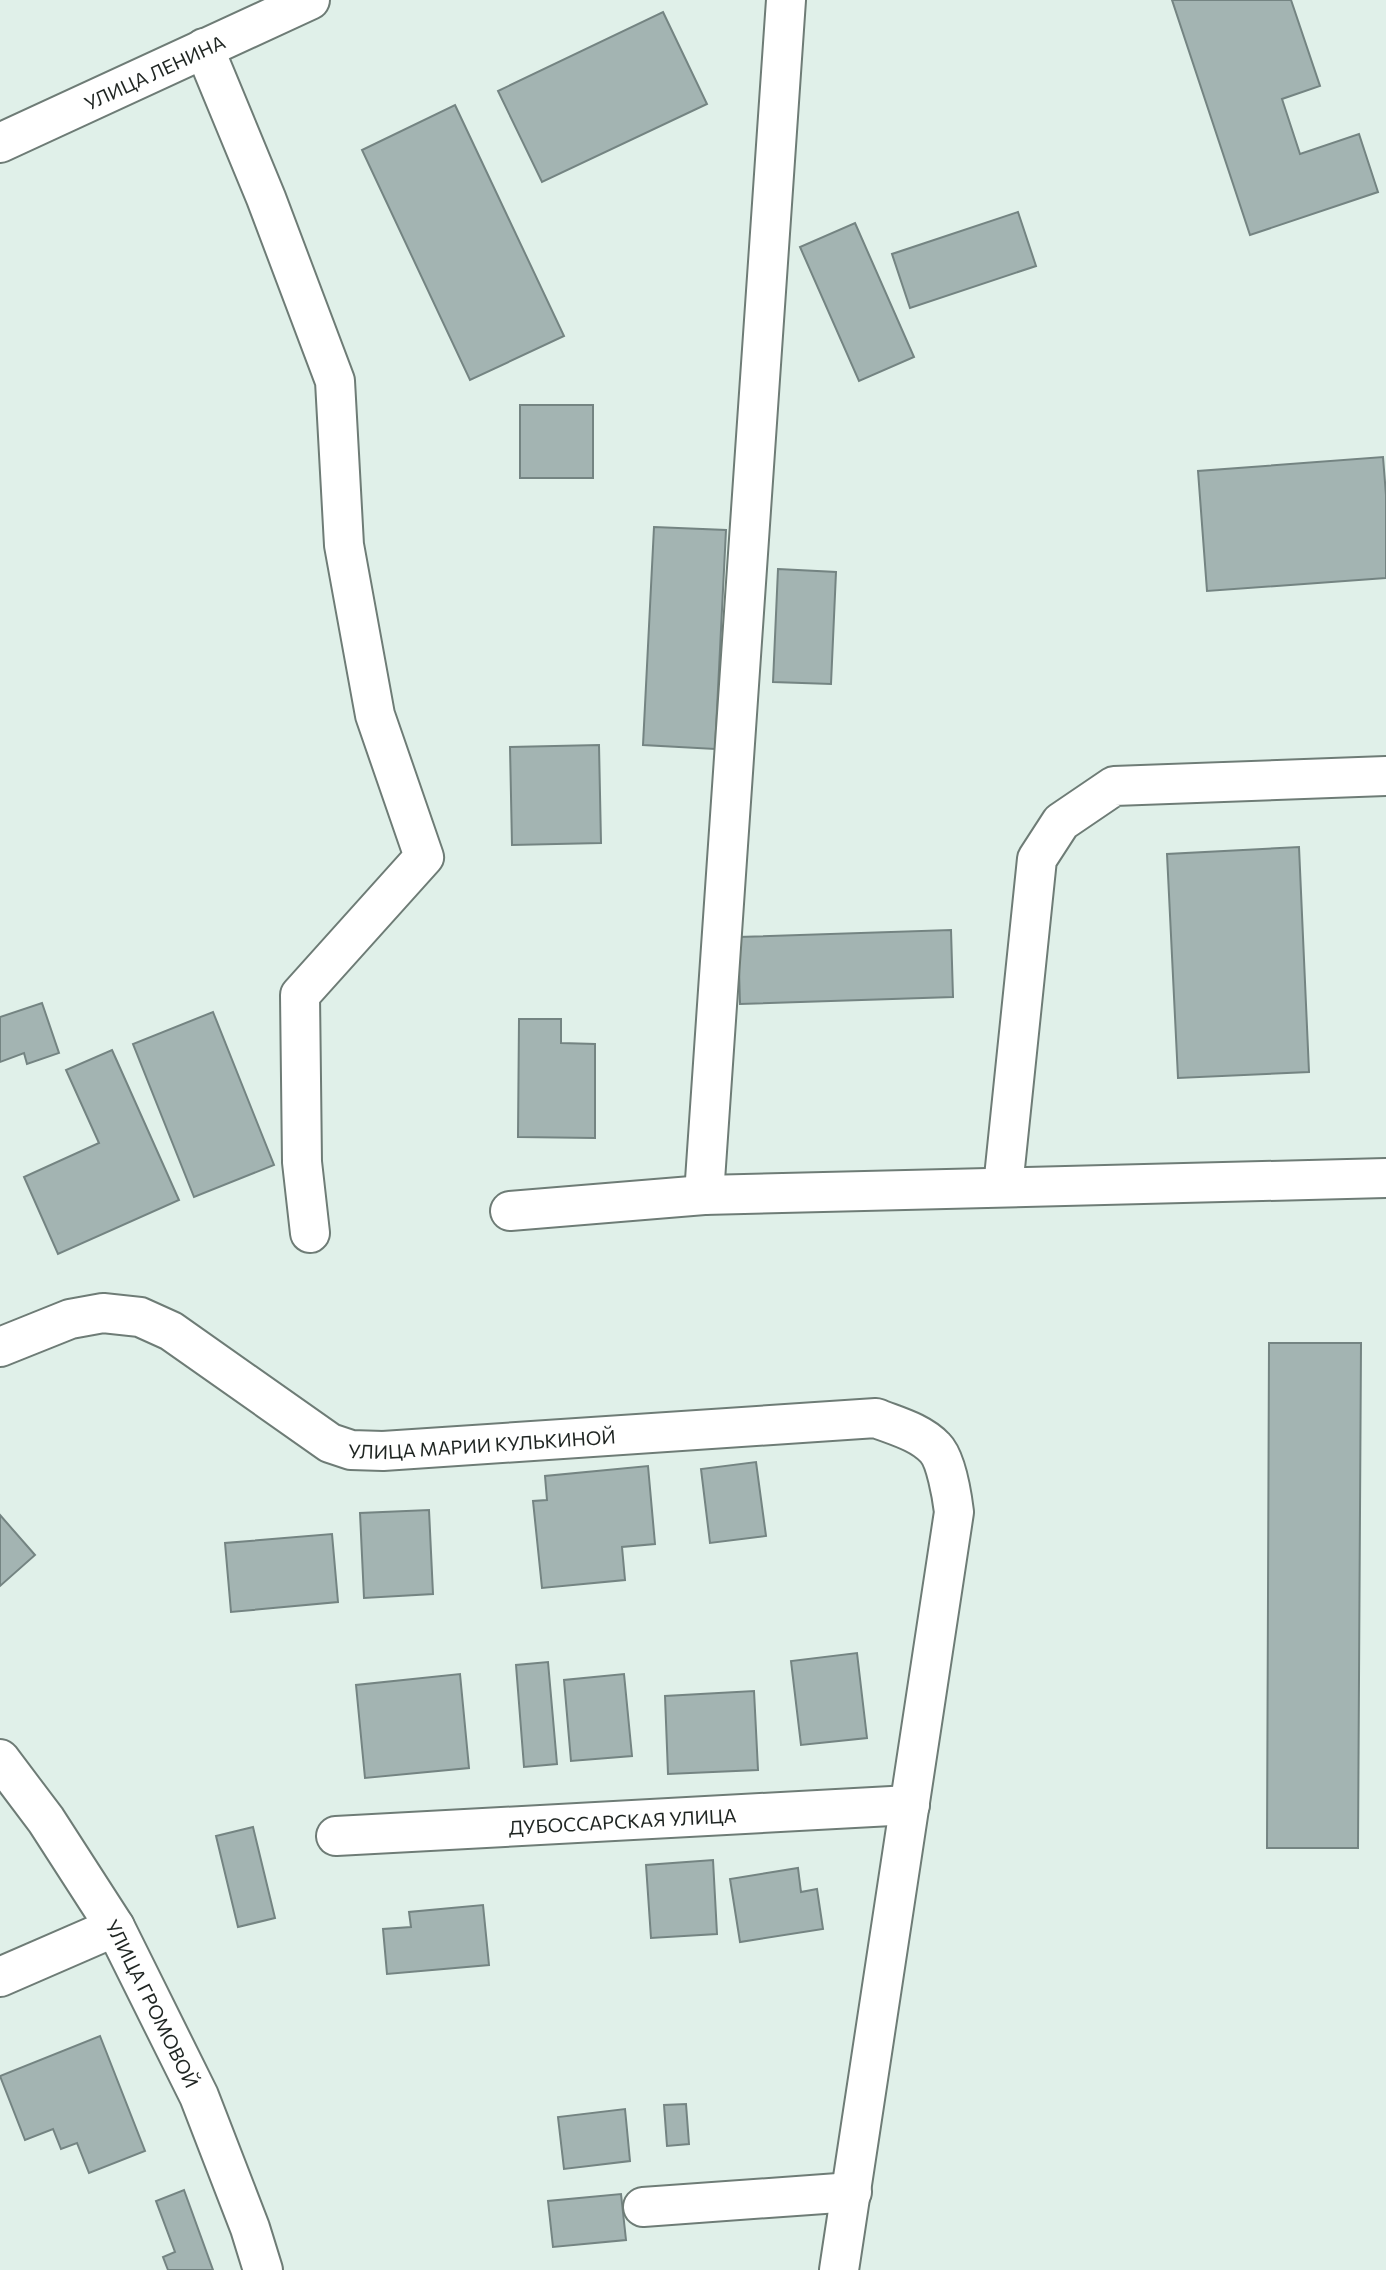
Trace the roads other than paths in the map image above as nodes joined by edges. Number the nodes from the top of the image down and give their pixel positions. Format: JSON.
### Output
{"nodes":[{"id":1,"x":310,"y":0,"type":"edge"},
{"id":2,"x":786,"y":0,"type":"edge"},
{"id":3,"x":204,"y":48,"type":"junction"},
{"id":4,"x":0,"y":144,"type":"edge"},
{"id":5,"x":1386,"y":776,"type":"edge"},
{"id":6,"x":1386,"y":1178,"type":"edge"},
{"id":7,"x":1003,"y":1187,"type":"junction"},
{"id":8,"x":704,"y":1195,"type":"junction"},
{"id":9,"x":510,"y":1211,"type":"dead end"},
{"id":10,"x":310,"y":1233,"type":"dead end"},
{"id":11,"x":0,"y":1348,"type":"edge"},
{"id":12,"x":0,"y":1759,"type":"edge"},
{"id":13,"x":910,"y":1805,"type":"junction"},
{"id":14,"x":336,"y":1836,"type":"dead end"},
{"id":15,"x":115,"y":1927,"type":"junction"},
{"id":16,"x":0,"y":1977,"type":"edge"},
{"id":17,"x":852,"y":2192,"type":"junction"},
{"id":18,"x":643,"y":2207,"type":"dead end"},
{"id":19,"x":263,"y":2270,"type":"edge"},
{"id":20,"x":839,"y":2270,"type":"edge"}],
"edges":[{"from":1,"to":3,"type":"street","name":"УЛИЦА ЛЕНИНА"},
{"from":2,"to":8,"type":"street"},
{"from":3,"to":4,"type":"street","name":"УЛИЦА ЛЕНИНА"},
{"from":3,"to":10,"type":"street"},
{"from":5,"to":7,"type":"street"},
{"from":6,"to":7,"type":"street"},
{"from":7,"to":8,"type":"street"},
{"from":8,"to":9,"type":"street"},
{"from":11,"to":13,"type":"street","name":"УЛИЦА МАРИИ КУЛЬКИНОЙ"},
{"from":12,"to":15,"type":"street","name":"УЛИЦА ГРОМОВОЙ"},
{"from":13,"to":14,"type":"street","name":"ДУБОССАРСКАЯ УЛИЦА"},
{"from":13,"to":17,"type":"street","name":"УЛИЦА МАРИИ КУЛЬКИНОЙ"},
{"from":15,"to":16,"type":"street"},
{"from":15,"to":19,"type":"street","name":"УЛИЦА ГРОМОВОЙ"},
{"from":17,"to":18,"type":"street"},
{"from":17,"to":20,"type":"street","name":"УЛИЦА МАРИИ КУЛЬКИНОЙ"}]}
